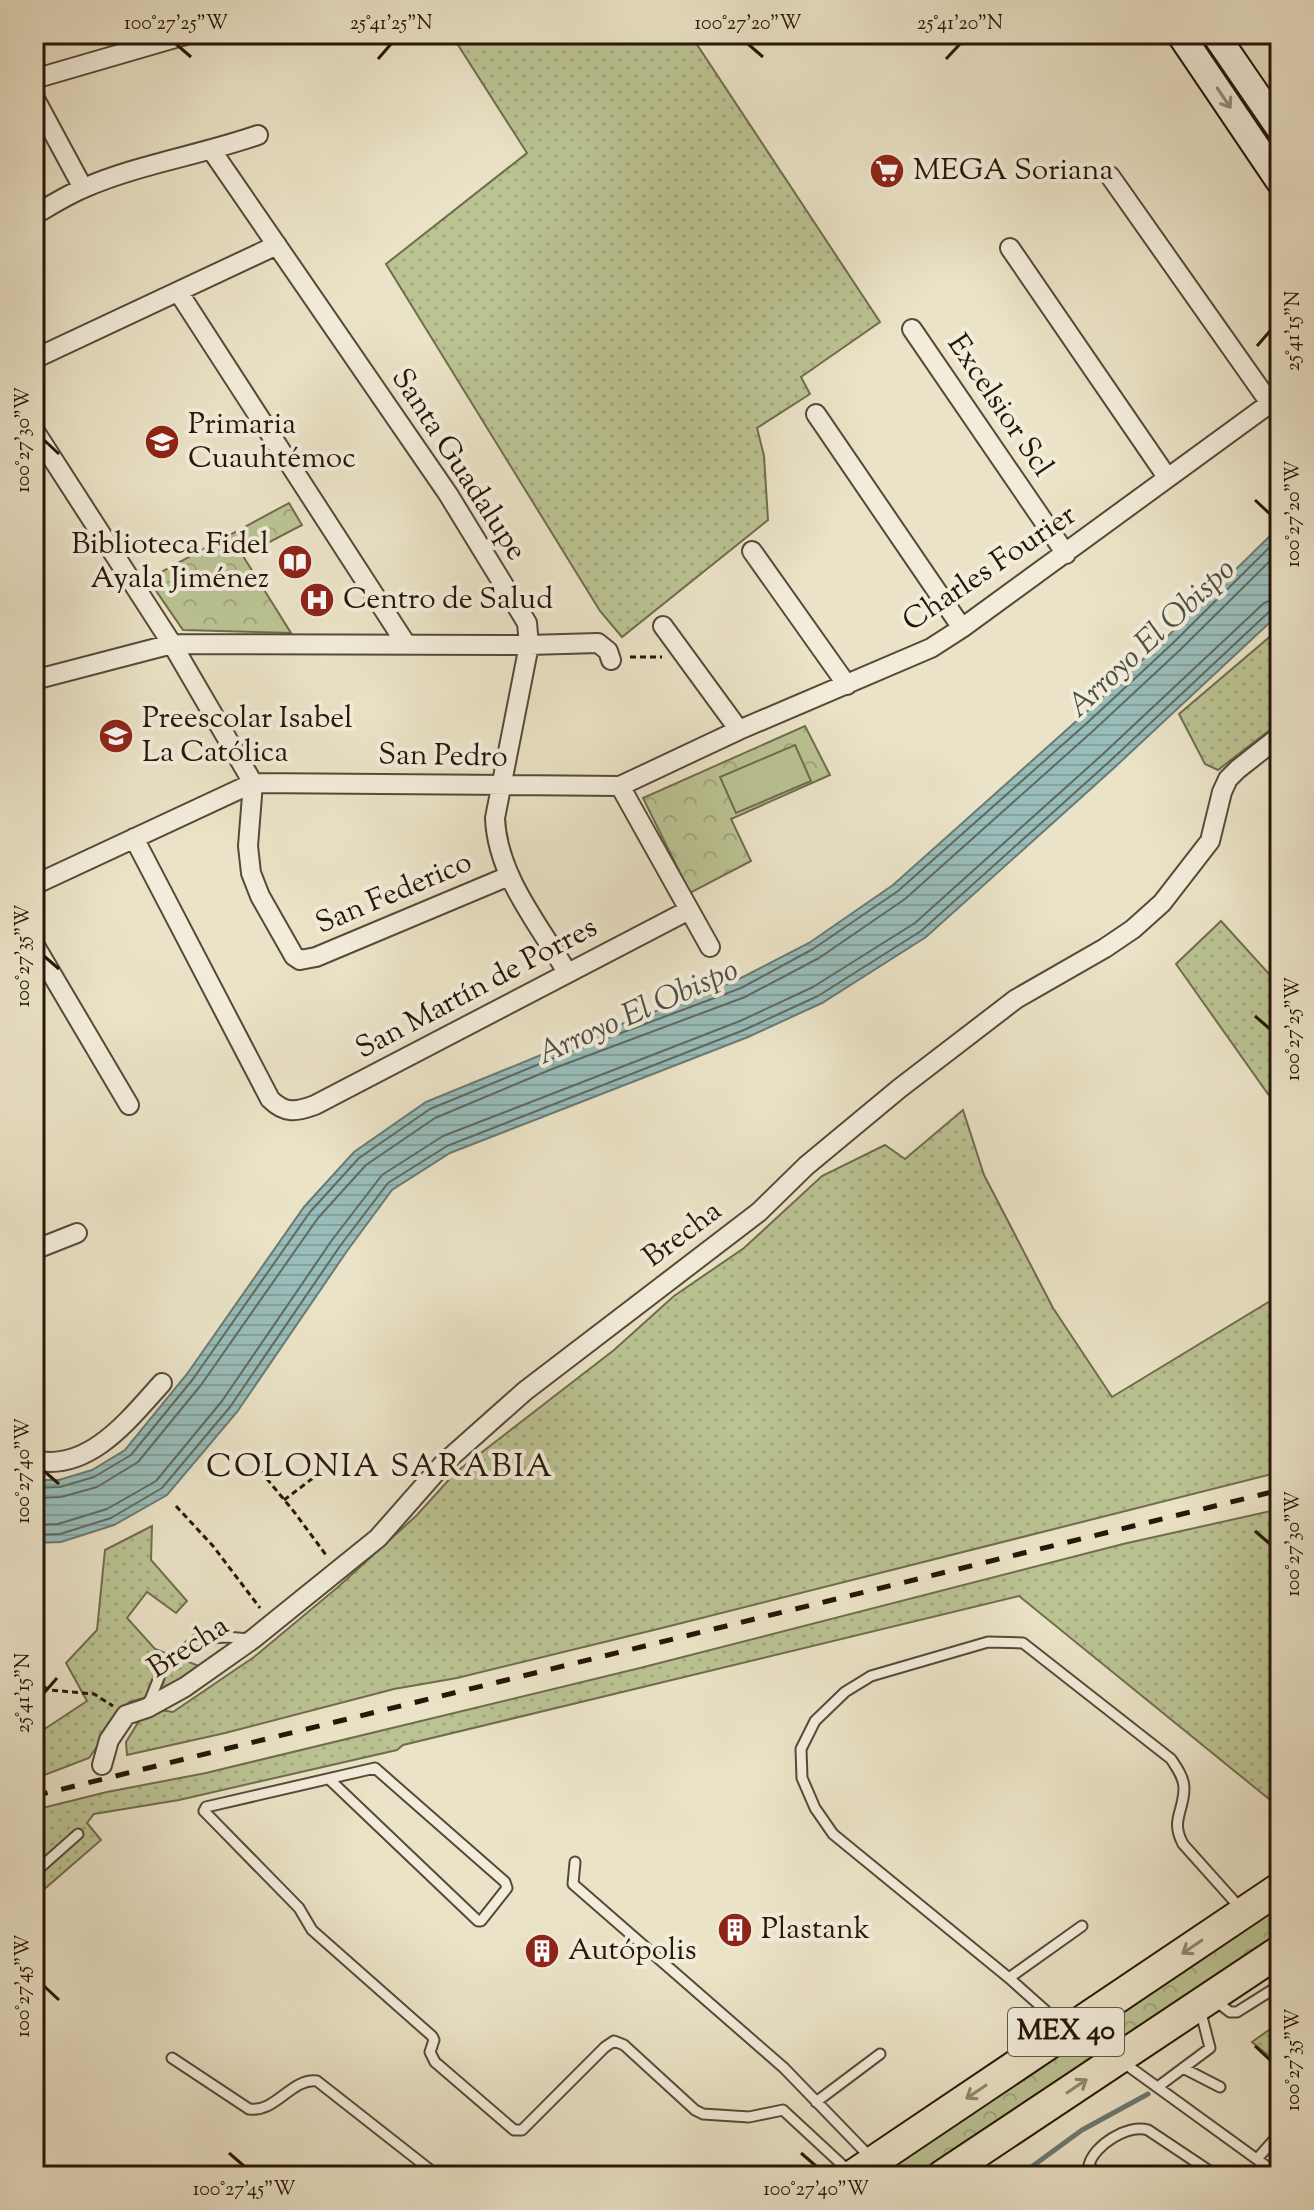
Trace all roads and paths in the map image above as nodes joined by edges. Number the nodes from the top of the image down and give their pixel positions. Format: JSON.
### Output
{"nodes":[{"id":1,"x":189,"y":34,"type":"edge"},
{"id":2,"x":1217,"y":35,"type":"edge"},
{"id":3,"x":1187,"y":44,"type":"edge"},
{"id":4,"x":34,"y":79,"type":"edge"},
{"id":5,"x":34,"y":97,"type":"edge"},
{"id":6,"x":1280,"y":129,"type":"edge"},
{"id":7,"x":258,"y":135,"type":"dead end"},
{"id":8,"x":212,"y":151,"type":"junction"},
{"id":9,"x":1110,"y":176,"type":"dead end"},
{"id":10,"x":1280,"y":182,"type":"edge"},
{"id":11,"x":83,"y":188,"type":"junction"},
{"id":12,"x":34,"y":215,"type":"edge"},
{"id":13,"x":277,"y":245,"type":"junction"},
{"id":14,"x":1010,"y":248,"type":"dead end"},
{"id":15,"x":179,"y":293,"type":"junction"},
{"id":16,"x":912,"y":329,"type":"dead end"},
{"id":17,"x":34,"y":359,"type":"edge"},
{"id":18,"x":1275,"y":400,"type":"edge"},
{"id":19,"x":816,"y":414,"type":"dead end"},
{"id":20,"x":34,"y":430,"type":"edge"},
{"id":21,"x":1167,"y":477,"type":"junction"},
{"id":22,"x":752,"y":551,"type":"dead end"},
{"id":23,"x":1066,"y":554,"type":"junction"},
{"id":24,"x":663,"y":626,"type":"dead end"},
{"id":25,"x":962,"y":628,"type":"junction"},
{"id":26,"x":172,"y":644,"type":"junction"},
{"id":27,"x":406,"y":644,"type":"junction"},
{"id":28,"x":529,"y":645,"type":"junction"},
{"id":29,"x":611,"y":660,"type":"joint"},
{"id":30,"x":689,"y":662,"type":"junction"},
{"id":31,"x":34,"y":680,"type":"edge"},
{"id":32,"x":847,"y":685,"type":"junction"},
{"id":33,"x":739,"y":730,"type":"junction"},
{"id":34,"x":1280,"y":736,"type":"edge"},
{"id":35,"x":253,"y":783,"type":"junction"},
{"id":36,"x":501,"y":786,"type":"junction"},
{"id":37,"x":620,"y":786,"type":"junction"},
{"id":38,"x":134,"y":838,"type":"junction"},
{"id":39,"x":509,"y":876,"type":"junction"},
{"id":40,"x":34,"y":885,"type":"edge"},
{"id":41,"x":689,"y":910,"type":"junction"},
{"id":42,"x":34,"y":944,"type":"edge"},
{"id":43,"x":710,"y":947,"type":"dead end"},
{"id":44,"x":567,"y":972,"type":"junction"},
{"id":45,"x":129,"y":1105,"type":"dead end"},
{"id":46,"x":77,"y":1233,"type":"dead end"},
{"id":47,"x":34,"y":1250,"type":"edge"},
{"id":48,"x":162,"y":1383,"type":"dead end"},
{"id":49,"x":34,"y":1460,"type":"edge"},
{"id":50,"x":254,"y":1463,"type":"dead end"},
{"id":51,"x":329,"y":1466,"type":"dead end"},
{"id":52,"x":284,"y":1500,"type":"junction"},
{"id":53,"x":176,"y":1506,"type":"dead end"},
{"id":54,"x":337,"y":1571,"type":"junction"},
{"id":55,"x":274,"y":1622,"type":"junction"},
{"id":56,"x":253,"y":1639,"type":"junction"},
{"id":57,"x":34,"y":1682,"type":"edge"},
{"id":58,"x":147,"y":1708,"type":"junction"},
{"id":59,"x":126,"y":1715,"type":"junction"},
{"id":60,"x":102,"y":1765,"type":"dead end"},
{"id":61,"x":329,"y":1779,"type":"junction"},
{"id":62,"x":78,"y":1834,"type":"dead end"},
{"id":63,"x":575,"y":1862,"type":"dead end"},
{"id":64,"x":34,"y":1873,"type":"edge"},
{"id":65,"x":1280,"y":1888,"type":"edge"},
{"id":66,"x":1244,"y":1912,"type":"junction"},
{"id":67,"x":1082,"y":1926,"type":"dead end"},
{"id":68,"x":1280,"y":1951,"type":"edge"},
{"id":69,"x":1009,"y":1978,"type":"junction"},
{"id":70,"x":1280,"y":1985,"type":"edge"},
{"id":71,"x":1204,"y":2001,"type":"junction"},
{"id":72,"x":1068,"y":2031,"type":"junction"},
{"id":73,"x":880,"y":2054,"type":"dead end"},
{"id":74,"x":172,"y":2058,"type":"dead end"},
{"id":75,"x":1118,"y":2058,"type":"junction"},
{"id":76,"x":1183,"y":2068,"type":"junction"},
{"id":77,"x":1159,"y":2086,"type":"junction"},
{"id":78,"x":1220,"y":2087,"type":"dead end"},
{"id":79,"x":816,"y":2102,"type":"junction"},
{"id":80,"x":1280,"y":2133,"type":"edge"},
{"id":81,"x":1257,"y":2159,"type":"junction"},
{"id":82,"x":860,"y":2171,"type":"edge"},
{"id":83,"x":438,"y":2176,"type":"edge"},
{"id":84,"x":942,"y":2176,"type":"edge"},
{"id":85,"x":1098,"y":2176,"type":"edge"},
{"id":86,"x":1217,"y":2176,"type":"edge"},
{"id":87,"x":1280,"y":2176,"type":"edge"}],
"edges":[{"from":1,"to":4,"type":"street"},
{"from":2,"to":3,"type":"street"},
{"from":2,"to":6,"type":"street"},
{"from":3,"to":10,"type":"street","one_way":true},
{"from":5,"to":11,"type":"street"},
{"from":7,"to":8,"type":"street"},
{"from":8,"to":11,"type":"street"},
{"from":8,"to":13,"type":"street","name":"Santa Guadalupe"},
{"from":9,"to":18,"type":"street"},
{"from":11,"to":12,"type":"street"},
{"from":13,"to":15,"type":"street"},
{"from":13,"to":28,"type":"street","name":"Santa Guadalupe"},
{"from":14,"to":21,"type":"street"},
{"from":15,"to":17,"type":"street"},
{"from":15,"to":27,"type":"street"},
{"from":16,"to":23,"type":"street","name":"Excelsior Scl"},
{"from":18,"to":21,"type":"street","name":"Charles Fourier"},
{"from":19,"to":25,"type":"street"},
{"from":20,"to":26,"type":"street"},
{"from":21,"to":23,"type":"street","name":"Charles Fourier"},
{"from":22,"to":32,"type":"street"},
{"from":23,"to":25,"type":"street","name":"Charles Fourier"},
{"from":24,"to":30,"type":"street"},
{"from":25,"to":32,"type":"street","name":"Charles Fourier"},
{"from":26,"to":27,"type":"street"},
{"from":26,"to":31,"type":"street"},
{"from":26,"to":35,"type":"street"},
{"from":27,"to":28,"type":"street"},
{"from":28,"to":29,"type":"street"},
{"from":28,"to":36,"type":"street","name":"Santa Guadalupe"},
{"from":29,"to":30,"type":"path"},
{"from":30,"to":33,"type":"street"},
{"from":32,"to":33,"type":"street","name":"Charles Fourier"},
{"from":33,"to":37,"type":"street","name":"Charles Fourier"},
{"from":34,"to":54,"type":"street","name":"Brecha"},
{"from":35,"to":36,"type":"street","name":"San Pedro"},
{"from":35,"to":38,"type":"street","name":"San Pedro"},
{"from":35,"to":39,"type":"street","name":"San Federico"},
{"from":36,"to":37,"type":"street","name":"San Pedro"},
{"from":36,"to":39,"type":"street","name":"Santa Guadalupe"},
{"from":37,"to":41,"type":"street"},
{"from":38,"to":40,"type":"street","name":"San Pedro"},
{"from":38,"to":44,"type":"street","name":"San Martín de Porres"},
{"from":39,"to":44,"type":"street","name":"Santa Guadalupe"},
{"from":41,"to":43,"type":"street"},
{"from":41,"to":44,"type":"street","name":"San Martín de Porres"},
{"from":42,"to":45,"type":"street"},
{"from":46,"to":47,"type":"street"},
{"from":48,"to":49,"type":"street"},
{"from":50,"to":52,"type":"path"},
{"from":51,"to":52,"type":"path"},
{"from":52,"to":54,"type":"path"},
{"from":53,"to":55,"type":"path"},
{"from":54,"to":55,"type":"street","name":"Brecha"},
{"from":55,"to":56,"type":"street","name":"Brecha"},
{"from":56,"to":58,"type":"street","name":"Brecha"},
{"from":56,"to":58,"type":"lane"},
{"from":57,"to":59,"type":"path"},
{"from":58,"to":59,"type":"street","name":"Brecha"},
{"from":59,"to":60,"type":"street","name":"Brecha"},
{"from":61,"to":61,"type":"lane"},
{"from":61,"to":82,"type":"lane"},
{"from":62,"to":64,"type":"lane"},
{"from":63,"to":79,"type":"lane"},
{"from":65,"to":66,"type":"main road","number":"MEX 40"},
{"from":66,"to":69,"type":"lane"},
{"from":66,"to":72,"type":"main road","number":"MEX 40","one_way":true},
{"from":67,"to":69,"type":"lane"},
{"from":68,"to":71,"type":"main road","number":"MEX 40"},
{"from":69,"to":72,"type":"lane"},
{"from":70,"to":71,"type":"lane"},
{"from":71,"to":75,"type":"main road","number":"MEX 40"},
{"from":71,"to":76,"type":"lane"},
{"from":72,"to":82,"type":"main road","number":"MEX 40","one_way":true},
{"from":73,"to":79,"type":"lane"},
{"from":74,"to":83,"type":"lane"},
{"from":75,"to":77,"type":"lane"},
{"from":84,"to":75,"type":"main road","number":"MEX 40","one_way":true},
{"from":76,"to":77,"type":"lane"},
{"from":76,"to":78,"type":"lane"},
{"from":77,"to":81,"type":"lane"},
{"from":79,"to":82,"type":"lane"},
{"from":80,"to":81,"type":"lane"},
{"from":81,"to":87,"type":"lane"},
{"from":85,"to":86,"type":"lane"}]}
